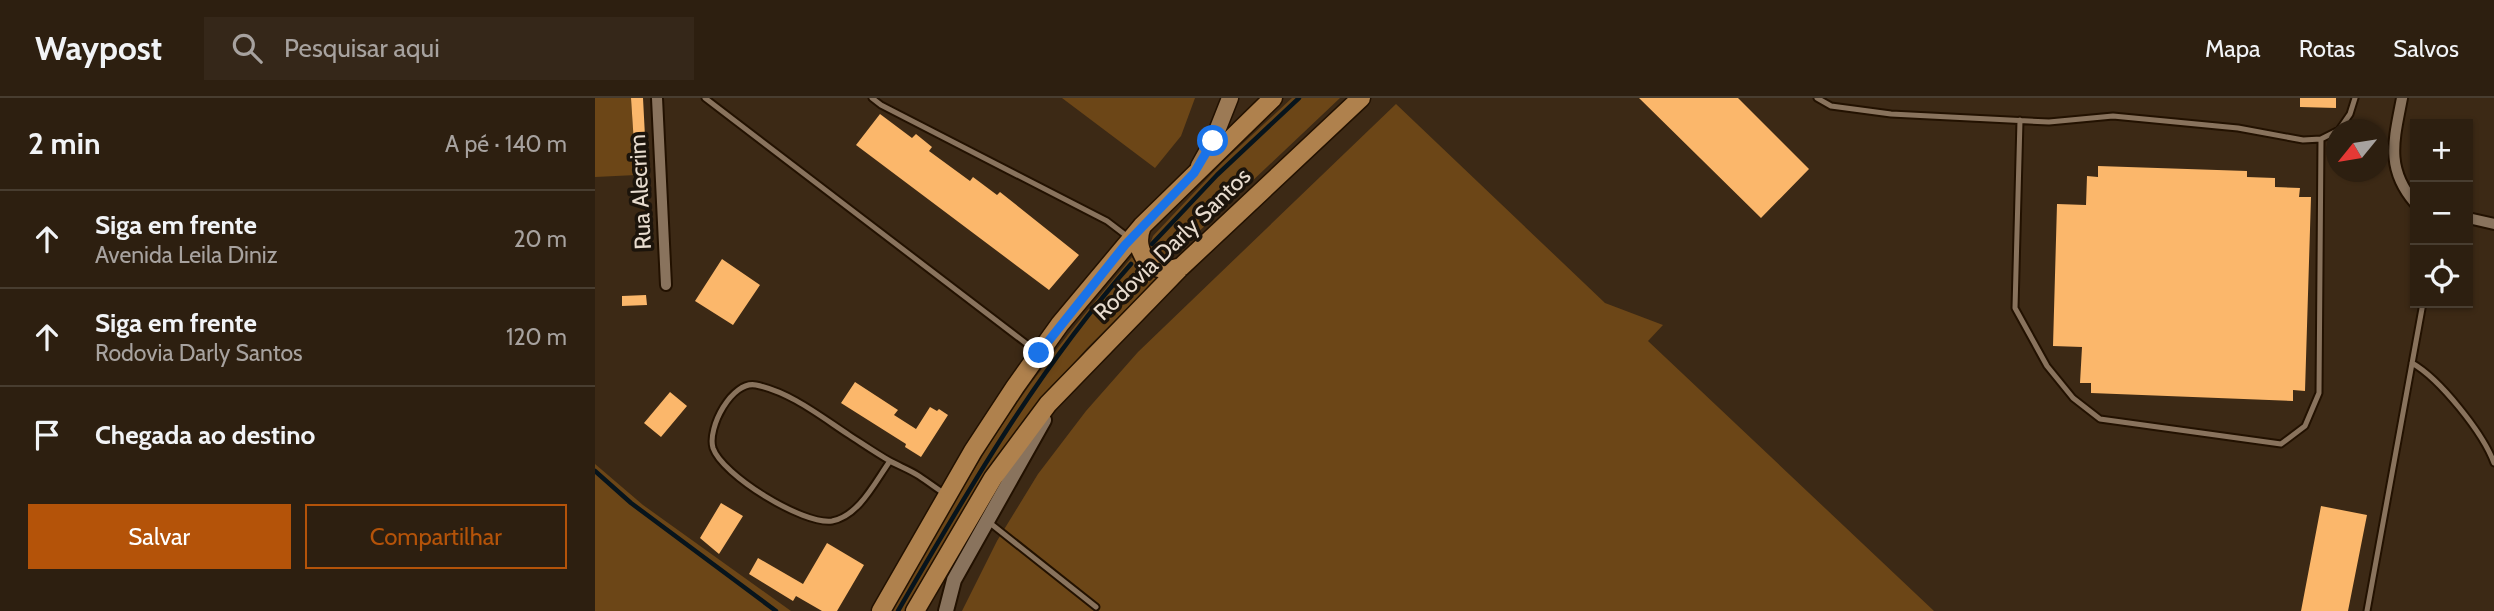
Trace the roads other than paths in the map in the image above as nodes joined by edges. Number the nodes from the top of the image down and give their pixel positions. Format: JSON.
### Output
{"nodes":[{"id":1,"x":657,"y":98,"type":"edge"},
{"id":2,"x":705,"y":98,"type":"edge"},
{"id":3,"x":872,"y":98,"type":"edge"},
{"id":4,"x":1230,"y":98,"type":"edge"},
{"id":5,"x":1273,"y":98,"type":"edge"},
{"id":6,"x":1361,"y":98,"type":"edge"},
{"id":7,"x":1817,"y":98,"type":"edge"},
{"id":8,"x":2355,"y":98,"type":"edge"},
{"id":9,"x":2402,"y":98,"type":"edge"},
{"id":10,"x":2346,"y":119,"type":"edge"},
{"id":11,"x":2020,"y":120,"type":"junction"},
{"id":12,"x":2326,"y":136,"type":"edge"},
{"id":13,"x":2321,"y":139,"type":"junction"},
{"id":14,"x":1194,"y":173,"type":"junction"},
{"id":15,"x":2410,"y":196,"type":"edge"},
{"id":16,"x":2473,"y":219,"type":"edge"},
{"id":17,"x":2494,"y":224,"type":"edge"},
{"id":18,"x":1136,"y":232,"type":"junction"},
{"id":19,"x":1181,"y":267,"type":"junction"},
{"id":20,"x":666,"y":285,"type":"dead end"},
{"id":21,"x":2422,"y":308,"type":"edge"},
{"id":22,"x":1039,"y":353,"type":"junction"},
{"id":23,"x":2412,"y":363,"type":"junction"},
{"id":24,"x":1063,"y":386,"type":"junction"},
{"id":25,"x":890,"y":461,"type":"junction"},
{"id":26,"x":2494,"y":463,"type":"edge"},
{"id":27,"x":948,"y":496,"type":"junction"},
{"id":28,"x":987,"y":521,"type":"junction"},
{"id":29,"x":1096,"y":607,"type":"dead end"},
{"id":30,"x":881,"y":611,"type":"edge"},
{"id":31,"x":915,"y":611,"type":"edge"},
{"id":32,"x":946,"y":611,"type":"edge"},
{"id":33,"x":2367,"y":611,"type":"edge"}],
"edges":[{"from":1,"to":20,"type":"street","name":"Rua Alecrim"},
{"from":2,"to":22,"type":"lane"},
{"from":3,"to":18,"type":"lane"},
{"from":4,"to":14,"type":"main road"},
{"from":5,"to":14,"type":"main road","name":"Rodovia Darly Santos"},
{"from":6,"to":19,"type":"main road","name":"Rodovia Darly Santos"},
{"from":7,"to":11,"type":"lane"},
{"from":8,"to":10,"type":"lane"},
{"from":9,"to":15,"type":"street"},
{"from":11,"to":13,"type":"lane"},
{"from":11,"to":13,"type":"lane"},
{"from":12,"to":13,"type":"lane"},
{"from":14,"to":18,"type":"main road","name":"Rodovia Darly Santos"},
{"from":16,"to":17,"type":"street"},
{"from":18,"to":19,"type":"main road"},
{"from":18,"to":22,"type":"main road","name":"Rodovia Darly Santos"},
{"from":19,"to":24,"type":"main road","name":"Rodovia Darly Santos"},
{"from":21,"to":23,"type":"lane"},
{"from":22,"to":27,"type":"main road","name":"Rodovia Darly Santos"},
{"from":23,"to":26,"type":"lane"},
{"from":23,"to":33,"type":"lane"},
{"from":24,"to":28,"type":"street"},
{"from":24,"to":31,"type":"main road","name":"Rodovia Darly Santos"},
{"from":25,"to":25,"type":"lane"},
{"from":25,"to":27,"type":"lane"},
{"from":27,"to":30,"type":"main road","name":"Rodovia Darly Santos"},
{"from":28,"to":29,"type":"lane"},
{"from":28,"to":32,"type":"street"}]}
